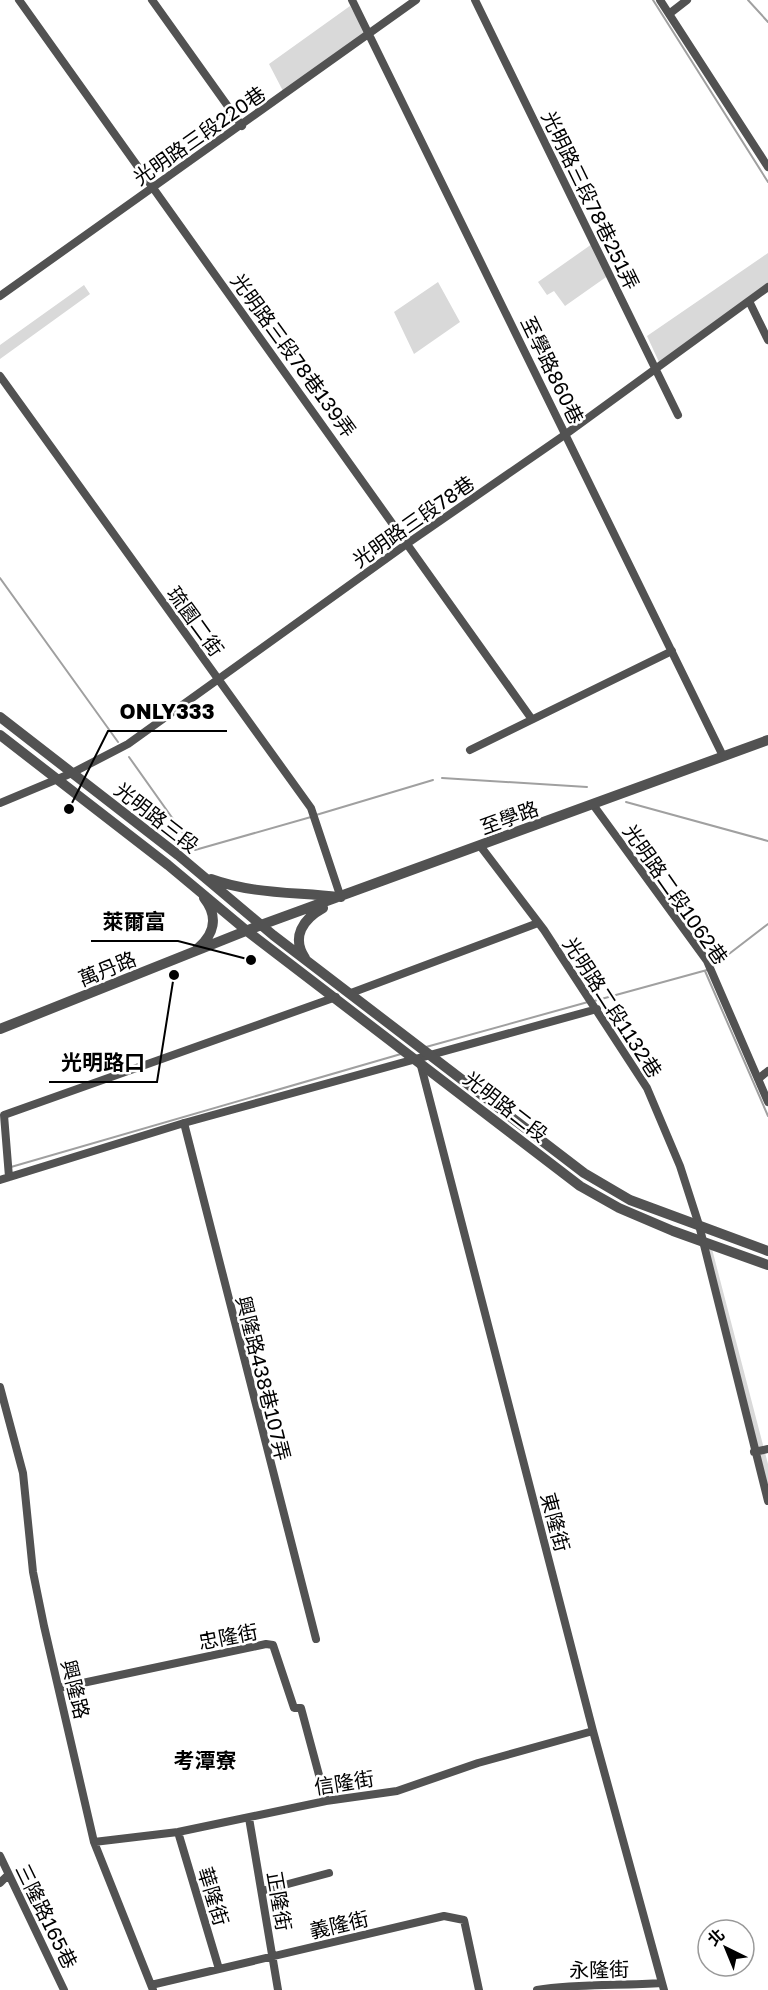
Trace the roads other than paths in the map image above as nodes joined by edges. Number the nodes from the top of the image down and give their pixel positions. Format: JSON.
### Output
{"nodes":[{"id":1,"x":19,"y":0,"type":"edge"},
{"id":2,"x":152,"y":0,"type":"edge"},
{"id":3,"x":352,"y":0,"type":"edge"},
{"id":4,"x":416,"y":0,"type":"edge"},
{"id":5,"x":475,"y":0,"type":"edge"},
{"id":6,"x":660,"y":0,"type":"edge"},
{"id":7,"x":687,"y":0,"type":"edge"},
{"id":8,"x":669,"y":14,"type":"junction"},
{"id":9,"x":370,"y":34,"type":"junction"},
{"id":10,"x":242,"y":126,"type":"junction"},
{"id":11,"x":768,"y":167,"type":"edge"},
{"id":12,"x":153,"y":187,"type":"junction"},
{"id":13,"x":768,"y":287,"type":"edge"},
{"id":14,"x":0,"y":296,"type":"edge"},
{"id":15,"x":749,"y":301,"type":"junction"},
{"id":16,"x":768,"y":340,"type":"edge"},
{"id":17,"x":655,"y":369,"type":"junction"},
{"id":18,"x":0,"y":375,"type":"edge"},
{"id":19,"x":678,"y":416,"type":"dead end"},
{"id":20,"x":566,"y":434,"type":"junction"},
{"id":21,"x":408,"y":543,"type":"junction"},
{"id":22,"x":672,"y":651,"type":"junction"},
{"id":23,"x":218,"y":681,"type":"junction"},
{"id":24,"x":0,"y":717,"type":"edge"},
{"id":25,"x":531,"y":718,"type":"junction"},
{"id":26,"x":0,"y":735,"type":"edge"},
{"id":27,"x":768,"y":740,"type":"edge"},
{"id":28,"x":470,"y":750,"type":"dead end"},
{"id":29,"x":723,"y":756,"type":"junction"},
{"id":30,"x":72,"y":773,"type":"junction"},
{"id":31,"x":57,"y":779,"type":"junction"},
{"id":32,"x":0,"y":803,"type":"edge"},
{"id":33,"x":594,"y":806,"type":"junction"},
{"id":34,"x":481,"y":846,"type":"junction"},
{"id":35,"x":203,"y":876,"type":"junction"},
{"id":36,"x":196,"y":889,"type":"junction"},
{"id":37,"x":341,"y":898,"type":"junction"},
{"id":38,"x":538,"y":923,"type":"junction"},
{"id":39,"x":261,"y":925,"type":"junction"},
{"id":40,"x":247,"y":931,"type":"junction"},
{"id":41,"x":193,"y":953,"type":"junction"},
{"id":42,"x":307,"y":960,"type":"junction"},
{"id":43,"x":351,"y":993,"type":"junction"},
{"id":44,"x":336,"y":997,"type":"junction"},
{"id":45,"x":597,"y":1009,"type":"junction"},
{"id":46,"x":0,"y":1029,"type":"edge"},
{"id":47,"x":423,"y":1058,"type":"junction"},
{"id":48,"x":768,"y":1071,"type":"edge"},
{"id":49,"x":758,"y":1079,"type":"junction"},
{"id":50,"x":768,"y":1102,"type":"edge"},
{"id":51,"x":184,"y":1123,"type":"junction"},
{"id":52,"x":9,"y":1171,"type":"junction"},
{"id":53,"x":0,"y":1180,"type":"edge"},
{"id":54,"x":702,"y":1234,"type":"junction"},
{"id":55,"x":768,"y":1251,"type":"edge"},
{"id":56,"x":768,"y":1265,"type":"edge"},
{"id":57,"x":0,"y":1387,"type":"edge"},
{"id":58,"x":768,"y":1449,"type":"edge"},
{"id":59,"x":754,"y":1452,"type":"junction"},
{"id":60,"x":768,"y":1502,"type":"edge"},
{"id":61,"x":316,"y":1639,"type":"dead end"},
{"id":62,"x":59,"y":1688,"type":"junction"},
{"id":63,"x":593,"y":1731,"type":"junction"},
{"id":64,"x":326,"y":1801,"type":"junction"},
{"id":65,"x":249,"y":1818,"type":"junction"},
{"id":66,"x":178,"y":1832,"type":"junction"},
{"id":67,"x":94,"y":1842,"type":"junction"},
{"id":68,"x":0,"y":1856,"type":"edge"},
{"id":69,"x":329,"y":1873,"type":"dead end"},
{"id":70,"x":8,"y":1875,"type":"junction"},
{"id":71,"x":0,"y":1883,"type":"edge"},
{"id":72,"x":262,"y":1891,"type":"junction"},
{"id":73,"x":273,"y":1956,"type":"junction"},
{"id":74,"x":219,"y":1969,"type":"junction"},
{"id":75,"x":152,"y":1987,"type":"edge"},
{"id":76,"x":663,"y":1987,"type":"edge"},
{"id":77,"x":64,"y":1990,"type":"edge"},
{"id":78,"x":278,"y":1990,"type":"edge"},
{"id":79,"x":479,"y":1990,"type":"edge"},
{"id":80,"x":537,"y":1990,"type":"edge"}],
"edges":[{"from":1,"to":12,"type":"street","name":"光明路三段78巷139弄"},
{"from":2,"to":10,"type":"street"},
{"from":3,"to":9,"type":"street","name":"至學路860巷"},
{"from":4,"to":9,"type":"street","name":"光明路三段220巷"},
{"from":5,"to":17,"type":"street","name":"光明路三段78巷251弄"},
{"from":6,"to":8,"type":"street"},
{"from":7,"to":8,"type":"street"},
{"from":8,"to":11,"type":"street"},
{"from":9,"to":10,"type":"street","name":"光明路三段220巷"},
{"from":9,"to":20,"type":"street","name":"至學路860巷"},
{"from":10,"to":12,"type":"street","name":"光明路三段220巷"},
{"from":12,"to":14,"type":"street","name":"光明路三段220巷"},
{"from":12,"to":21,"type":"street","name":"光明路三段78巷139弄"},
{"from":13,"to":15,"type":"street","name":"光明路三段78巷"},
{"from":15,"to":16,"type":"street"},
{"from":15,"to":17,"type":"street","name":"光明路三段78巷"},
{"from":17,"to":19,"type":"street","name":"光明路三段78巷251弄"},
{"from":17,"to":20,"type":"street","name":"光明路三段78巷"},
{"from":18,"to":23,"type":"street","name":"琉園二街"},
{"from":20,"to":21,"type":"street","name":"光明路三段78巷"},
{"from":20,"to":22,"type":"street","name":"至學路860巷"},
{"from":21,"to":23,"type":"street","name":"光明路三段78巷"},
{"from":21,"to":25,"type":"street","name":"光明路三段78巷139弄"},
{"from":22,"to":25,"type":"street"},
{"from":22,"to":29,"type":"street","name":"至學路860巷"},
{"from":23,"to":30,"type":"street","name":"光明路三段78巷"},
{"from":23,"to":37,"type":"street","name":"琉園二街"},
{"from":24,"to":30,"type":"street","name":"光明路三段"},
{"from":25,"to":28,"type":"street"},
{"from":26,"to":31,"type":"street","name":"光明路三段"},
{"from":27,"to":29,"type":"street","name":"至學路"},
{"from":29,"to":33,"type":"street","name":"至學路"},
{"from":30,"to":31,"type":"street","name":"光明路三段78巷"},
{"from":30,"to":35,"type":"street","name":"光明路三段"},
{"from":31,"to":32,"type":"street","name":"光明路三段78巷"},
{"from":31,"to":36,"type":"street","name":"光明路三段"},
{"from":33,"to":34,"type":"street","name":"至學路"},
{"from":33,"to":49,"type":"street","name":"光明路二段1062巷"},
{"from":34,"to":37,"type":"street","name":"至學路"},
{"from":34,"to":38,"type":"street","name":"光明路二段1132巷"},
{"from":35,"to":37,"type":"street"},
{"from":35,"to":39,"type":"street","name":"光明路三段"},
{"from":36,"to":40,"type":"street","name":"光明路三段"},
{"from":36,"to":41,"type":"street"},
{"from":37,"to":39,"type":"street","name":"至學路"},
{"from":37,"to":42,"type":"street"},
{"from":38,"to":43,"type":"street"},
{"from":38,"to":45,"type":"street","name":"光明路二段1132巷"},
{"from":39,"to":40,"type":"street","name":"萬丹路"},
{"from":39,"to":42,"type":"street","name":"光明路二段"},
{"from":40,"to":41,"type":"street","name":"萬丹路"},
{"from":40,"to":44,"type":"street","name":"光明路二段"},
{"from":41,"to":46,"type":"street","name":"萬丹路"},
{"from":42,"to":43,"type":"street","name":"光明路二段"},
{"from":43,"to":47,"type":"street","name":"光明路二段"},
{"from":44,"to":47,"type":"street","name":"光明路二段"},
{"from":44,"to":52,"type":"street"},
{"from":45,"to":47,"type":"street"},
{"from":45,"to":54,"type":"street","name":"光明路二段1132巷"},
{"from":47,"to":51,"type":"street"},
{"from":47,"to":54,"type":"street","name":"光明路二段"},
{"from":47,"to":54,"type":"street","name":"光明路二段"},
{"from":47,"to":63,"type":"street","name":"東隆街"},
{"from":48,"to":49,"type":"street"},
{"from":49,"to":50,"type":"street","name":"光明路二段1062巷"},
{"from":51,"to":52,"type":"street"},
{"from":51,"to":61,"type":"street","name":"興隆路438巷107弄"},
{"from":52,"to":53,"type":"street"},
{"from":54,"to":55,"type":"street","name":"光明路二段"},
{"from":54,"to":56,"type":"street","name":"光明路二段"},
{"from":54,"to":59,"type":"street","name":"光明路二段1132巷"},
{"from":57,"to":62,"type":"street","name":"興隆路"},
{"from":58,"to":59,"type":"street"},
{"from":59,"to":60,"type":"street","name":"光明路二段1132巷"},
{"from":62,"to":64,"type":"street","name":"忠隆街"},
{"from":62,"to":67,"type":"street","name":"興隆路"},
{"from":63,"to":64,"type":"street","name":"信隆街"},
{"from":63,"to":76,"type":"street","name":"東隆街"},
{"from":64,"to":65,"type":"street","name":"信隆街"},
{"from":65,"to":66,"type":"street","name":"信隆街"},
{"from":65,"to":72,"type":"street","name":"正隆街"},
{"from":66,"to":67,"type":"street","name":"信隆街"},
{"from":66,"to":74,"type":"street","name":"華隆街"},
{"from":67,"to":75,"type":"street","name":"興隆路"},
{"from":68,"to":70,"type":"street","name":"三隆路165巷"},
{"from":69,"to":72,"type":"street"},
{"from":70,"to":71,"type":"street"},
{"from":70,"to":77,"type":"street","name":"三隆路165巷"},
{"from":72,"to":73,"type":"street","name":"正隆街"},
{"from":73,"to":74,"type":"street","name":"義隆街"},
{"from":73,"to":78,"type":"street","name":"正隆街"},
{"from":73,"to":79,"type":"street","name":"義隆街"},
{"from":74,"to":75,"type":"street","name":"義隆街"},
{"from":76,"to":80,"type":"street","name":"永隆街"}]}
